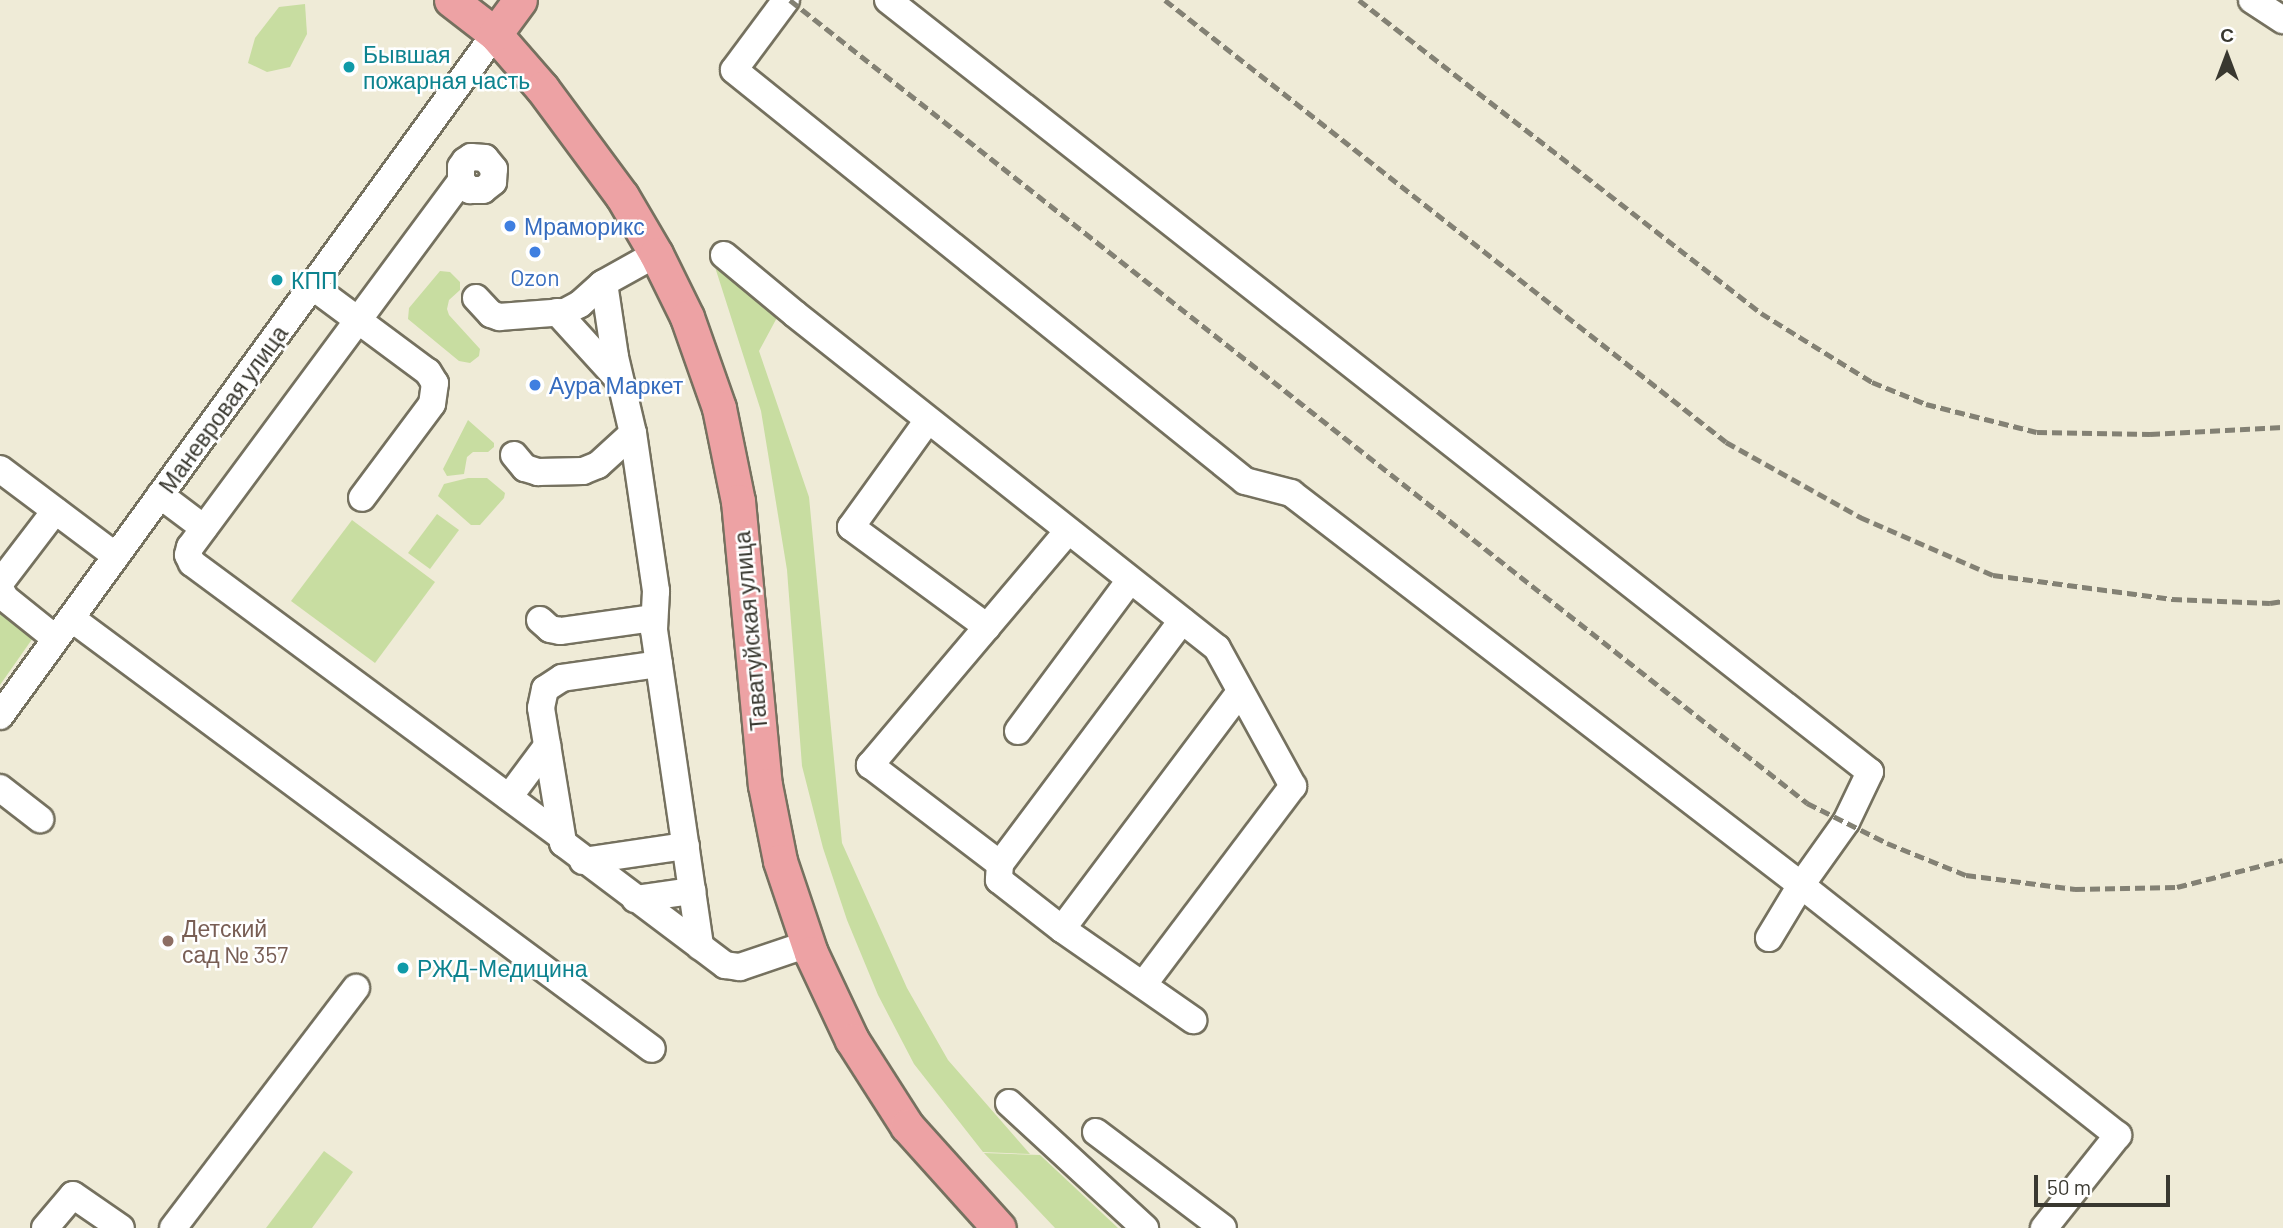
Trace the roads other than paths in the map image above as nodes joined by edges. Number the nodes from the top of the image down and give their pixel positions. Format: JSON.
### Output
{"nodes":[{"id":1,"x":451,"y":0,"type":"edge"},
{"id":2,"x":520,"y":0,"type":"edge"},
{"id":3,"x":786,"y":0,"type":"edge"},
{"id":4,"x":888,"y":0,"type":"edge"},
{"id":5,"x":2252,"y":0,"type":"edge"},
{"id":6,"x":2283,"y":20,"type":"edge"},
{"id":7,"x":495,"y":34,"type":"junction"},
{"id":8,"x":461,"y":181,"type":"dead end"},
{"id":9,"x":656,"y":254,"type":"junction"},
{"id":10,"x":724,"y":255,"type":"dead end"},
{"id":11,"x":308,"y":279,"type":"junction"},
{"id":12,"x":604,"y":283,"type":"junction"},
{"id":13,"x":476,"y":298,"type":"dead end"},
{"id":14,"x":557,"y":313,"type":"junction"},
{"id":15,"x":358,"y":320,"type":"junction"},
{"id":16,"x":621,"y":382,"type":"junction"},
{"id":17,"x":929,"y":420,"type":"junction"},
{"id":18,"x":633,"y":433,"type":"junction"},
{"id":19,"x":514,"y":455,"type":"dead end"},
{"id":20,"x":0,"y":470,"type":"edge"},
{"id":21,"x":160,"y":495,"type":"junction"},
{"id":22,"x":362,"y":498,"type":"dead end"},
{"id":23,"x":55,"y":510,"type":"junction"},
{"id":24,"x":204,"y":528,"type":"junction"},
{"id":25,"x":1068,"y":531,"type":"junction"},
{"id":26,"x":116,"y":556,"type":"junction"},
{"id":27,"x":1130,"y":580,"type":"junction"},
{"id":28,"x":0,"y":585,"type":"edge"},
{"id":29,"x":654,"y":618,"type":"junction"},
{"id":30,"x":540,"y":620,"type":"dead end"},
{"id":31,"x":1182,"y":621,"type":"junction"},
{"id":32,"x":987,"y":626,"type":"junction"},
{"id":33,"x":63,"y":629,"type":"junction"},
{"id":34,"x":659,"y":664,"type":"junction"},
{"id":35,"x":1239,"y":693,"type":"junction"},
{"id":36,"x":0,"y":716,"type":"edge"},
{"id":37,"x":1018,"y":731,"type":"dead end"},
{"id":38,"x":547,"y":746,"type":"junction"},
{"id":39,"x":0,"y":788,"type":"edge"},
{"id":40,"x":509,"y":797,"type":"junction"},
{"id":41,"x":40,"y":819,"type":"dead end"},
{"id":42,"x":559,"y":835,"type":"junction"},
{"id":43,"x":686,"y":846,"type":"junction"},
{"id":44,"x":583,"y":861,"type":"junction"},
{"id":45,"x":1000,"y":864,"type":"junction"},
{"id":46,"x":1801,"y":886,"type":"junction"},
{"id":47,"x":692,"y":891,"type":"junction"},
{"id":48,"x":635,"y":899,"type":"junction"},
{"id":49,"x":1062,"y":929,"type":"junction"},
{"id":50,"x":1769,"y":938,"type":"dead end"},
{"id":51,"x":808,"y":944,"type":"junction"},
{"id":52,"x":700,"y":947,"type":"junction"},
{"id":53,"x":1144,"y":984,"type":"junction"},
{"id":54,"x":356,"y":988,"type":"dead end"},
{"id":55,"x":1193,"y":1020,"type":"dead end"},
{"id":56,"x":652,"y":1049,"type":"dead end"},
{"id":57,"x":1009,"y":1103,"type":"dead end"},
{"id":58,"x":1096,"y":1132,"type":"dead end"},
{"id":59,"x":45,"y":1228,"type":"edge"},
{"id":60,"x":121,"y":1228,"type":"edge"},
{"id":61,"x":173,"y":1228,"type":"edge"},
{"id":62,"x":999,"y":1228,"type":"edge"},
{"id":63,"x":1145,"y":1228,"type":"edge"},
{"id":64,"x":1223,"y":1228,"type":"edge"},
{"id":65,"x":2044,"y":1228,"type":"edge"}],
"edges":[{"from":1,"to":7,"type":"main road","name":"Таватуйская улица"},
{"from":2,"to":7,"type":"main road","name":"Маневровая улица"},
{"from":3,"to":46,"type":"street"},
{"from":4,"to":46,"type":"street"},
{"from":5,"to":6,"type":"street"},
{"from":7,"to":9,"type":"main road","name":"Таватуйская улица"},
{"from":7,"to":11,"type":"street","name":"Маневровая улица"},
{"from":8,"to":15,"type":"street"},
{"from":9,"to":12,"type":"street"},
{"from":9,"to":51,"type":"main road","name":"Таватуйская улица"},
{"from":10,"to":17,"type":"street"},
{"from":11,"to":15,"type":"street"},
{"from":11,"to":21,"type":"street","name":"Маневровая улица"},
{"from":12,"to":14,"type":"street"},
{"from":12,"to":16,"type":"street"},
{"from":13,"to":14,"type":"street"},
{"from":14,"to":16,"type":"street"},
{"from":15,"to":22,"type":"street"},
{"from":15,"to":24,"type":"street"},
{"from":16,"to":18,"type":"street"},
{"from":17,"to":25,"type":"street"},
{"from":17,"to":32,"type":"street"},
{"from":18,"to":19,"type":"street"},
{"from":18,"to":29,"type":"street"},
{"from":20,"to":23,"type":"street"},
{"from":21,"to":24,"type":"street"},
{"from":21,"to":26,"type":"street","name":"Маневровая улица"},
{"from":23,"to":26,"type":"street"},
{"from":23,"to":28,"type":"street"},
{"from":24,"to":40,"type":"street"},
{"from":25,"to":27,"type":"street"},
{"from":25,"to":32,"type":"street"},
{"from":26,"to":33,"type":"street","name":"Маневровая улица"},
{"from":27,"to":31,"type":"street"},
{"from":27,"to":37,"type":"street"},
{"from":28,"to":33,"type":"street"},
{"from":29,"to":30,"type":"street"},
{"from":29,"to":34,"type":"street"},
{"from":31,"to":35,"type":"street"},
{"from":31,"to":45,"type":"street"},
{"from":32,"to":45,"type":"street"},
{"from":33,"to":36,"type":"street","name":"Маневровая улица"},
{"from":33,"to":56,"type":"street"},
{"from":34,"to":38,"type":"street"},
{"from":34,"to":43,"type":"street"},
{"from":35,"to":49,"type":"street"},
{"from":35,"to":53,"type":"street"},
{"from":38,"to":40,"type":"street"},
{"from":38,"to":42,"type":"street"},
{"from":39,"to":41,"type":"street"},
{"from":40,"to":42,"type":"street"},
{"from":42,"to":44,"type":"street"},
{"from":43,"to":44,"type":"street"},
{"from":43,"to":47,"type":"street"},
{"from":44,"to":48,"type":"street"},
{"from":45,"to":49,"type":"street"},
{"from":46,"to":50,"type":"street"},
{"from":46,"to":65,"type":"street"},
{"from":47,"to":48,"type":"street"},
{"from":47,"to":52,"type":"street"},
{"from":48,"to":52,"type":"street"},
{"from":49,"to":53,"type":"street"},
{"from":51,"to":52,"type":"street"},
{"from":51,"to":62,"type":"main road","name":"Таватуйская улица"},
{"from":53,"to":55,"type":"street"},
{"from":54,"to":61,"type":"street"},
{"from":57,"to":63,"type":"street"},
{"from":58,"to":64,"type":"street"},
{"from":59,"to":60,"type":"street"}]}
